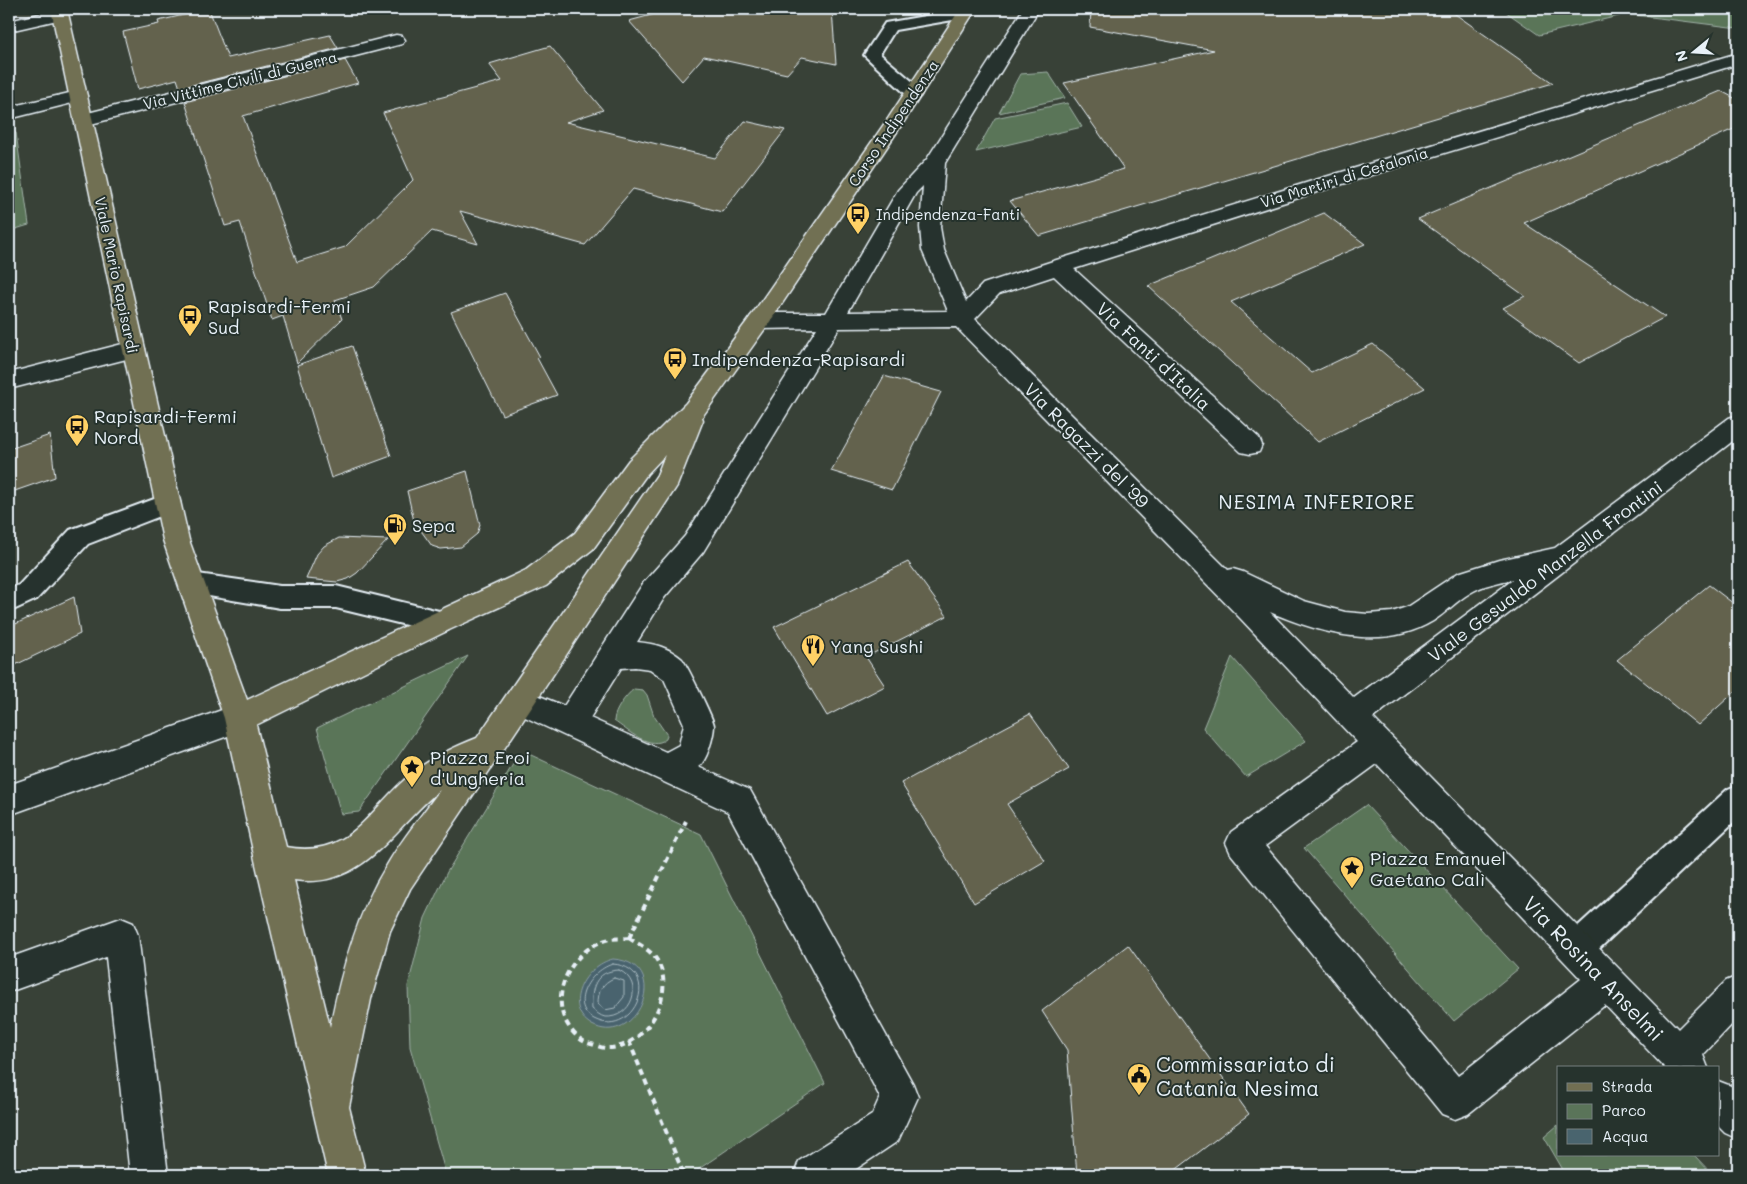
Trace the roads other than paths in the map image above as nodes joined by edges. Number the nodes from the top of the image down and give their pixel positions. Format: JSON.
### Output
{"nodes":[{"id":1,"x":1031,"y":9,"type":"edge"},
{"id":2,"x":60,"y":11,"type":"edge"},
{"id":3,"x":967,"y":12,"type":"edge"},
{"id":4,"x":9,"y":26,"type":"edge"},
{"id":5,"x":396,"y":40,"type":"dead end"},
{"id":6,"x":1738,"y":58,"type":"edge"},
{"id":7,"x":914,"y":92,"type":"junction"},
{"id":8,"x":78,"y":96,"type":"junction"},
{"id":9,"x":9,"y":113,"type":"edge"},
{"id":10,"x":83,"y":120,"type":"junction"},
{"id":11,"x":935,"y":163,"type":"junction"},
{"id":12,"x":1058,"y":267,"type":"junction"},
{"id":13,"x":962,"y":319,"type":"junction"},
{"id":14,"x":833,"y":320,"type":"junction"},
{"id":15,"x":759,"y":321,"type":"junction"},
{"id":16,"x":134,"y":349,"type":"junction"},
{"id":17,"x":9,"y":381,"type":"edge"},
{"id":18,"x":695,"y":409,"type":"junction"},
{"id":19,"x":1738,"y":424,"type":"edge"},
{"id":20,"x":1250,"y":444,"type":"dead end"},
{"id":21,"x":168,"y":503,"type":"junction"},
{"id":22,"x":1567,"y":555,"type":"junction"},
{"id":23,"x":1204,"y":562,"type":"junction"},
{"id":24,"x":191,"y":583,"type":"junction"},
{"id":25,"x":9,"y":601,"type":"edge"},
{"id":26,"x":439,"y":622,"type":"junction"},
{"id":27,"x":612,"y":656,"type":"junction"},
{"id":28,"x":520,"y":701,"type":"junction"},
{"id":29,"x":1352,"y":716,"type":"junction"},
{"id":30,"x":239,"y":718,"type":"junction"},
{"id":31,"x":570,"y":722,"type":"junction"},
{"id":32,"x":1380,"y":744,"type":"junction"},
{"id":33,"x":486,"y":748,"type":"junction"},
{"id":34,"x":667,"y":768,"type":"junction"},
{"id":35,"x":1738,"y":799,"type":"edge"},
{"id":36,"x":9,"y":800,"type":"edge"},
{"id":37,"x":272,"y":860,"type":"junction"},
{"id":38,"x":1576,"y":949,"type":"junction"},
{"id":39,"x":9,"y":975,"type":"edge"},
{"id":40,"x":1607,"y":981,"type":"junction"},
{"id":41,"x":1738,"y":993,"type":"edge"},
{"id":42,"x":1684,"y":1061,"type":"edge"},
{"id":43,"x":332,"y":1111,"type":"junction"},
{"id":44,"x":148,"y":1175,"type":"edge"},
{"id":45,"x":347,"y":1175,"type":"edge"},
{"id":46,"x":813,"y":1175,"type":"edge"}],
"edges":[{"from":1,"to":11,"type":"street"},
{"from":2,"to":4,"type":"street"},
{"from":2,"to":8,"type":"main road","name":"Viale Mario Rapisardi"},
{"from":3,"to":7,"type":"main road","name":"Corso Indipendenza"},
{"from":3,"to":7,"type":"lane"},
{"from":5,"to":10,"type":"street","name":"Via Vittime Civili di Guerra"},
{"from":6,"to":12,"type":"street","name":"Via Martiri di Cefalonia"},
{"from":7,"to":15,"type":"main road","name":"Corso Indipendenza"},
{"from":8,"to":9,"type":"street"},
{"from":8,"to":10,"type":"main road","name":"Viale Mario Rapisardi"},
{"from":10,"to":16,"type":"main road","name":"Viale Mario Rapisardi"},
{"from":11,"to":13,"type":"street"},
{"from":11,"to":14,"type":"street"},
{"from":12,"to":13,"type":"street","name":"Via Martiri di Cefalonia"},
{"from":12,"to":20,"type":"street","name":"Via Fanti d'Italia"},
{"from":13,"to":14,"type":"street"},
{"from":13,"to":23,"type":"street","name":"Via Ragazzi del '99"},
{"from":14,"to":15,"type":"street"},
{"from":14,"to":27,"type":"street"},
{"from":15,"to":18,"type":"main road","name":"Corso Indipendenza"},
{"from":16,"to":17,"type":"street"},
{"from":16,"to":21,"type":"main road","name":"Viale Mario Rapisardi"},
{"from":18,"to":26,"type":"main road"},
{"from":18,"to":28,"type":"main road"},
{"from":19,"to":22,"type":"street","name":"Viale Gesualdo Manzella Frontini"},
{"from":21,"to":24,"type":"main road","name":"Viale Mario Rapisardi"},
{"from":21,"to":25,"type":"lane"},
{"from":22,"to":23,"type":"street"},
{"from":22,"to":29,"type":"street","name":"Viale Gesualdo Manzella Frontini"},
{"from":23,"to":29,"type":"street","name":"Via Ragazzi del '99"},
{"from":24,"to":26,"type":"lane"},
{"from":24,"to":30,"type":"main road","name":"Viale Mario Rapisardi"},
{"from":26,"to":30,"type":"main road"},
{"from":27,"to":31,"type":"street"},
{"from":27,"to":34,"type":"street"},
{"from":28,"to":31,"type":"street"},
{"from":28,"to":33,"type":"main road"},
{"from":29,"to":32,"type":"street","name":"Via Rosina Anselmi"},
{"from":30,"to":36,"type":"street"},
{"from":30,"to":37,"type":"main road","name":"Viale Mario Rapisardi"},
{"from":31,"to":34,"type":"street"},
{"from":32,"to":38,"type":"street","name":"Via Rosina Anselmi"},
{"from":32,"to":40,"type":"street"},
{"from":33,"to":37,"type":"main road"},
{"from":33,"to":43,"type":"main road"},
{"from":34,"to":46,"type":"street"},
{"from":35,"to":38,"type":"lane"},
{"from":37,"to":43,"type":"main road","name":"Viale Mario Rapisardi"},
{"from":38,"to":40,"type":"street","name":"Via Rosina Anselmi"},
{"from":39,"to":44,"type":"street"},
{"from":40,"to":42,"type":"street","name":"Via Rosina Anselmi"},
{"from":41,"to":42,"type":"street"},
{"from":43,"to":45,"type":"main road","name":"Viale Mario Rapisardi"}]}
